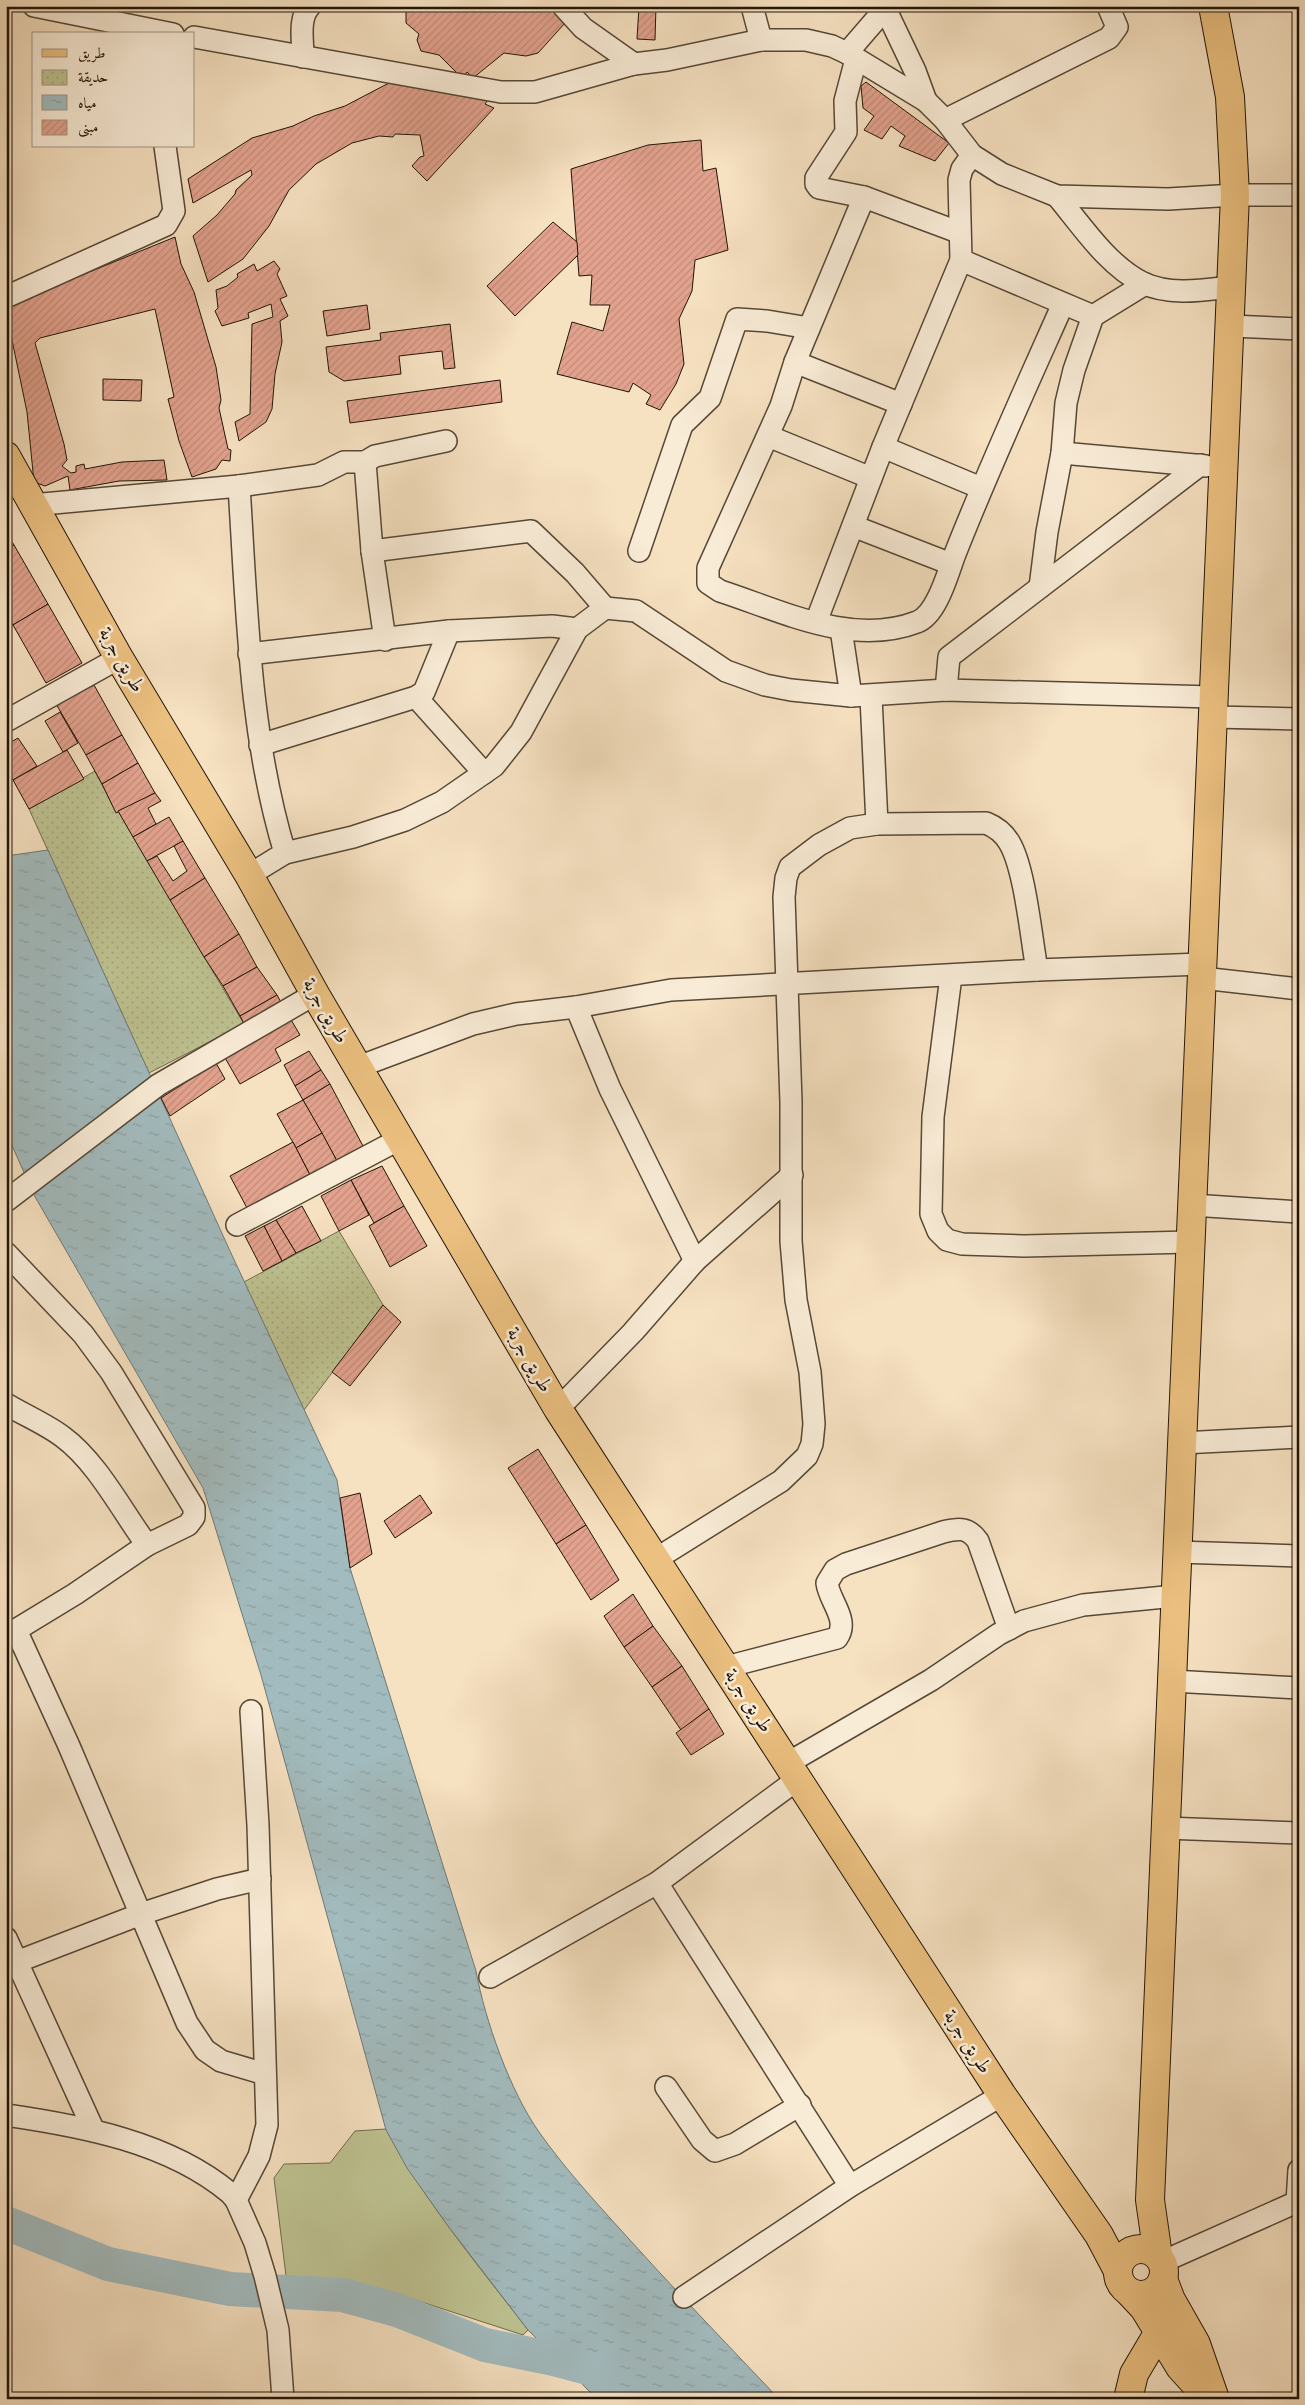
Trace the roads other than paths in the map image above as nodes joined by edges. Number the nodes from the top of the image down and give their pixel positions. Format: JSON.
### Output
{"nodes":[{"id":1,"x":34,"y":6,"type":"edge"},
{"id":2,"x":310,"y":6,"type":"edge"},
{"id":3,"x":562,"y":6,"type":"edge"},
{"id":4,"x":752,"y":6,"type":"edge"},
{"id":5,"x":1108,"y":6,"type":"edge"},
{"id":6,"x":887,"y":7,"type":"edge"},
{"id":7,"x":1215,"y":7,"type":"edge"},
{"id":8,"x":117,"y":15,"type":"edge"},
{"id":9,"x":167,"y":32,"type":"edge"},
{"id":10,"x":195,"y":38,"type":"edge"},
{"id":11,"x":761,"y":40,"type":"junction"},
{"id":12,"x":852,"y":56,"type":"junction"},
{"id":13,"x":303,"y":57,"type":"junction"},
{"id":14,"x":634,"y":64,"type":"junction"},
{"id":15,"x":926,"y":101,"type":"junction"},
{"id":16,"x":945,"y":120,"type":"junction"},
{"id":17,"x":165,"y":148,"type":"edge"},
{"id":18,"x":972,"y":155,"type":"junction"},
{"id":19,"x":1235,"y":195,"type":"junction"},
{"id":20,"x":1299,"y":195,"type":"edge"},
{"id":21,"x":1057,"y":196,"type":"junction"},
{"id":22,"x":864,"y":197,"type":"junction"},
{"id":23,"x":958,"y":232,"type":"junction"},
{"id":24,"x":960,"y":260,"type":"junction"},
{"id":25,"x":1145,"y":284,"type":"junction"},
{"id":26,"x":1231,"y":287,"type":"junction"},
{"id":27,"x":6,"y":297,"type":"edge"},
{"id":28,"x":1063,"y":304,"type":"junction"},
{"id":29,"x":1092,"y":316,"type":"junction"},
{"id":30,"x":1231,"y":326,"type":"junction"},
{"id":31,"x":809,"y":328,"type":"junction"},
{"id":32,"x":1299,"y":329,"type":"edge"},
{"id":33,"x":795,"y":362,"type":"junction"},
{"id":34,"x":901,"y":404,"type":"junction"},
{"id":35,"x":768,"y":436,"type":"junction"},
{"id":36,"x":446,"y":441,"type":"dead end"},
{"id":37,"x":883,"y":447,"type":"junction"},
{"id":38,"x":1062,"y":452,"type":"junction"},
{"id":39,"x":6,"y":456,"type":"edge"},
{"id":40,"x":364,"y":462,"type":"junction"},
{"id":41,"x":1212,"y":466,"type":"junction"},
{"id":42,"x":871,"y":478,"type":"junction"},
{"id":43,"x":239,"y":486,"type":"junction"},
{"id":44,"x":981,"y":488,"type":"junction"},
{"id":45,"x":32,"y":505,"type":"junction"},
{"id":46,"x":853,"y":526,"type":"junction"},
{"id":47,"x":372,"y":551,"type":"junction"},
{"id":48,"x":639,"y":551,"type":"dead end"},
{"id":49,"x":951,"y":564,"type":"junction"},
{"id":50,"x":1040,"y":587,"type":"junction"},
{"id":51,"x":605,"y":608,"type":"junction"},
{"id":52,"x":816,"y":622,"type":"junction"},
{"id":53,"x":577,"y":628,"type":"junction"},
{"id":54,"x":841,"y":629,"type":"junction"},
{"id":55,"x":449,"y":631,"type":"junction"},
{"id":56,"x":385,"y":640,"type":"junction"},
{"id":57,"x":250,"y":654,"type":"junction"},
{"id":58,"x":119,"y":658,"type":"junction"},
{"id":59,"x":946,"y":690,"type":"junction"},
{"id":60,"x":416,"y":696,"type":"junction"},
{"id":61,"x":861,"y":696,"type":"junction"},
{"id":62,"x":1213,"y":707,"type":"junction"},
{"id":63,"x":1299,"y":719,"type":"edge"},
{"id":64,"x":6,"y":721,"type":"edge"},
{"id":65,"x":260,"y":745,"type":"junction"},
{"id":66,"x":484,"y":773,"type":"junction"},
{"id":67,"x":878,"y":824,"type":"junction"},
{"id":68,"x":285,"y":853,"type":"junction"},
{"id":69,"x":249,"y":875,"type":"junction"},
{"id":70,"x":1037,"y":970,"type":"junction"},
{"id":71,"x":1202,"y":971,"type":"junction"},
{"id":72,"x":951,"y":976,"type":"junction"},
{"id":73,"x":786,"y":985,"type":"junction"},
{"id":74,"x":1299,"y":989,"type":"edge"},
{"id":75,"x":315,"y":994,"type":"junction"},
{"id":76,"x":576,"y":1007,"type":"junction"},
{"id":77,"x":358,"y":1067,"type":"junction"},
{"id":78,"x":400,"y":1139,"type":"junction"},
{"id":79,"x":792,"y":1175,"type":"junction"},
{"id":80,"x":6,"y":1200,"type":"edge"},
{"id":81,"x":1192,"y":1204,"type":"junction"},
{"id":82,"x":1299,"y":1212,"type":"edge"},
{"id":83,"x":237,"y":1225,"type":"dead end"},
{"id":84,"x":1190,"y":1242,"type":"junction"},
{"id":85,"x":6,"y":1254,"type":"edge"},
{"id":86,"x":695,"y":1261,"type":"junction"},
{"id":87,"x":6,"y":1404,"type":"edge"},
{"id":88,"x":558,"y":1409,"type":"junction"},
{"id":89,"x":1299,"y":1437,"type":"edge"},
{"id":90,"x":1182,"y":1443,"type":"junction"},
{"id":91,"x":147,"y":1546,"type":"junction"},
{"id":92,"x":1177,"y":1552,"type":"junction"},
{"id":93,"x":1299,"y":1556,"type":"edge"},
{"id":94,"x":656,"y":1559,"type":"junction"},
{"id":95,"x":1175,"y":1596,"type":"junction"},
{"id":96,"x":1010,"y":1629,"type":"junction"},
{"id":97,"x":11,"y":1633,"type":"edge"},
{"id":98,"x":726,"y":1667,"type":"junction"},
{"id":99,"x":1172,"y":1681,"type":"junction"},
{"id":100,"x":1299,"y":1688,"type":"edge"},
{"id":101,"x":251,"y":1712,"type":"dead end"},
{"id":102,"x":793,"y":1771,"type":"junction"},
{"id":103,"x":1166,"y":1828,"type":"junction"},
{"id":104,"x":1299,"y":1833,"type":"edge"},
{"id":105,"x":260,"y":1879,"type":"junction"},
{"id":106,"x":657,"y":1883,"type":"junction"},
{"id":107,"x":141,"y":1914,"type":"junction"},
{"id":108,"x":6,"y":1938,"type":"edge"},
{"id":109,"x":12,"y":1964,"type":"edge"},
{"id":110,"x":490,"y":1977,"type":"dead end"},
{"id":111,"x":265,"y":2074,"type":"junction"},
{"id":112,"x":666,"y":2087,"type":"dead end"},
{"id":113,"x":1002,"y":2095,"type":"junction"},
{"id":114,"x":800,"y":2105,"type":"junction"},
{"id":115,"x":6,"y":2115,"type":"edge"},
{"id":116,"x":94,"y":2131,"type":"junction"},
{"id":117,"x":1299,"y":2170,"type":"edge"},
{"id":118,"x":850,"y":2186,"type":"junction"},
{"id":119,"x":236,"y":2200,"type":"junction"},
{"id":120,"x":1150,"y":2200,"type":"junction"},
{"id":121,"x":1298,"y":2202,"type":"edge"},
{"id":122,"x":1126,"y":2270,"type":"junction"},
{"id":123,"x":1163,"y":2274,"type":"junction"},
{"id":124,"x":684,"y":2297,"type":"dead end"},
{"id":125,"x":1158,"y":2331,"type":"junction"},
{"id":126,"x":283,"y":2399,"type":"edge"},
{"id":127,"x":1128,"y":2399,"type":"edge"},
{"id":128,"x":1209,"y":2399,"type":"edge"},
{"id":129,"x":1215,"y":2399,"type":"edge"}],
"edges":[{"from":1,"to":8,"type":"street"},
{"from":2,"to":13,"type":"street"},
{"from":3,"to":14,"type":"street"},
{"from":4,"to":11,"type":"street"},
{"from":5,"to":16,"type":"street"},
{"from":6,"to":12,"type":"street"},
{"from":6,"to":15,"type":"street"},
{"from":7,"to":19,"type":"main road"},
{"from":8,"to":9,"type":"street"},
{"from":10,"to":13,"type":"street"},
{"from":11,"to":12,"type":"street"},
{"from":11,"to":14,"type":"street"},
{"from":12,"to":15,"type":"street"},
{"from":12,"to":22,"type":"street"},
{"from":13,"to":14,"type":"street"},
{"from":15,"to":16,"type":"street"},
{"from":16,"to":18,"type":"street"},
{"from":17,"to":27,"type":"street"},
{"from":18,"to":21,"type":"street"},
{"from":18,"to":23,"type":"street"},
{"from":19,"to":20,"type":"street"},
{"from":19,"to":21,"type":"street"},
{"from":19,"to":26,"type":"main road"},
{"from":21,"to":25,"type":"street"},
{"from":22,"to":23,"type":"street"},
{"from":22,"to":31,"type":"street"},
{"from":23,"to":24,"type":"street"},
{"from":24,"to":28,"type":"street"},
{"from":24,"to":34,"type":"street"},
{"from":25,"to":26,"type":"street"},
{"from":25,"to":29,"type":"street"},
{"from":26,"to":30,"type":"main road"},
{"from":28,"to":29,"type":"street"},
{"from":28,"to":44,"type":"street"},
{"from":29,"to":38,"type":"street"},
{"from":30,"to":32,"type":"street"},
{"from":30,"to":41,"type":"main road"},
{"from":31,"to":33,"type":"street"},
{"from":31,"to":48,"type":"street"},
{"from":33,"to":34,"type":"street"},
{"from":33,"to":35,"type":"street"},
{"from":34,"to":37,"type":"street"},
{"from":35,"to":42,"type":"street"},
{"from":35,"to":52,"type":"street"},
{"from":36,"to":40,"type":"street"},
{"from":37,"to":42,"type":"street"},
{"from":37,"to":44,"type":"street"},
{"from":38,"to":41,"type":"street"},
{"from":38,"to":50,"type":"street"},
{"from":39,"to":45,"type":"main road","name":"طريق جربة"},
{"from":40,"to":43,"type":"street"},
{"from":40,"to":47,"type":"street"},
{"from":41,"to":50,"type":"street"},
{"from":41,"to":62,"type":"main road"},
{"from":42,"to":46,"type":"street"},
{"from":43,"to":45,"type":"street"},
{"from":43,"to":57,"type":"street"},
{"from":44,"to":49,"type":"street"},
{"from":45,"to":58,"type":"main road","name":"طريق جربة"},
{"from":46,"to":49,"type":"street"},
{"from":46,"to":52,"type":"street"},
{"from":47,"to":51,"type":"street"},
{"from":47,"to":56,"type":"street"},
{"from":49,"to":54,"type":"street"},
{"from":50,"to":59,"type":"street"},
{"from":51,"to":53,"type":"street"},
{"from":51,"to":61,"type":"street"},
{"from":52,"to":54,"type":"street"},
{"from":53,"to":55,"type":"street"},
{"from":53,"to":66,"type":"street"},
{"from":54,"to":61,"type":"street"},
{"from":55,"to":56,"type":"street"},
{"from":55,"to":60,"type":"street"},
{"from":56,"to":57,"type":"street"},
{"from":57,"to":65,"type":"street"},
{"from":58,"to":64,"type":"street"},
{"from":58,"to":69,"type":"main road","name":"طريق جربة"},
{"from":59,"to":61,"type":"street"},
{"from":59,"to":62,"type":"street"},
{"from":60,"to":65,"type":"street"},
{"from":60,"to":66,"type":"street"},
{"from":61,"to":67,"type":"street"},
{"from":62,"to":63,"type":"street"},
{"from":62,"to":71,"type":"main road"},
{"from":65,"to":68,"type":"street"},
{"from":66,"to":68,"type":"street"},
{"from":67,"to":70,"type":"street"},
{"from":67,"to":73,"type":"street"},
{"from":68,"to":69,"type":"street"},
{"from":69,"to":75,"type":"main road","name":"طريق جربة"},
{"from":70,"to":71,"type":"street"},
{"from":70,"to":72,"type":"street"},
{"from":71,"to":74,"type":"street"},
{"from":71,"to":81,"type":"main road"},
{"from":72,"to":73,"type":"street"},
{"from":72,"to":84,"type":"street"},
{"from":73,"to":76,"type":"street"},
{"from":73,"to":79,"type":"street"},
{"from":75,"to":77,"type":"main road","name":"طريق جربة"},
{"from":75,"to":80,"type":"street"},
{"from":76,"to":77,"type":"street"},
{"from":76,"to":86,"type":"street"},
{"from":77,"to":78,"type":"main road","name":"طريق جربة"},
{"from":78,"to":83,"type":"street"},
{"from":78,"to":88,"type":"main road","name":"طريق جربة"},
{"from":79,"to":86,"type":"street"},
{"from":79,"to":94,"type":"street"},
{"from":81,"to":82,"type":"street"},
{"from":81,"to":84,"type":"main road"},
{"from":84,"to":90,"type":"main road"},
{"from":85,"to":91,"type":"street"},
{"from":86,"to":88,"type":"street"},
{"from":87,"to":91,"type":"street"},
{"from":88,"to":94,"type":"main road","name":"طريق جربة"},
{"from":89,"to":90,"type":"street"},
{"from":90,"to":92,"type":"main road"},
{"from":91,"to":97,"type":"street"},
{"from":92,"to":93,"type":"street"},
{"from":92,"to":95,"type":"main road"},
{"from":94,"to":98,"type":"main road","name":"طريق جربة"},
{"from":95,"to":96,"type":"street"},
{"from":95,"to":99,"type":"main road"},
{"from":96,"to":98,"type":"street"},
{"from":96,"to":102,"type":"street"},
{"from":97,"to":107,"type":"street"},
{"from":98,"to":102,"type":"main road","name":"طريق جربة"},
{"from":99,"to":100,"type":"street"},
{"from":99,"to":103,"type":"main road"},
{"from":101,"to":105,"type":"street"},
{"from":102,"to":106,"type":"street"},
{"from":102,"to":113,"type":"main road","name":"طريق جربة"},
{"from":103,"to":104,"type":"street"},
{"from":103,"to":120,"type":"main road"},
{"from":105,"to":107,"type":"street"},
{"from":105,"to":111,"type":"street"},
{"from":106,"to":110,"type":"street"},
{"from":106,"to":114,"type":"street"},
{"from":107,"to":109,"type":"street"},
{"from":107,"to":111,"type":"street"},
{"from":108,"to":109,"type":"street"},
{"from":109,"to":116,"type":"street"},
{"from":111,"to":119,"type":"street"},
{"from":112,"to":114,"type":"street"},
{"from":113,"to":118,"type":"street"},
{"from":113,"to":122,"type":"main road","name":"طريق جربة"},
{"from":114,"to":118,"type":"street"},
{"from":115,"to":116,"type":"street"},
{"from":116,"to":119,"type":"street"},
{"from":117,"to":121,"type":"street"},
{"from":118,"to":124,"type":"street"},
{"from":119,"to":126,"type":"street"},
{"from":120,"to":122,"type":"main road"},
{"from":120,"to":123,"type":"main road"},
{"from":121,"to":123,"type":"street"},
{"from":122,"to":123,"type":"main road"},
{"from":122,"to":123,"type":"main road"},
{"from":122,"to":125,"type":"main road","name":"طريق جربة"},
{"from":123,"to":125,"type":"main road"},
{"from":123,"to":129,"type":"main road"},
{"from":125,"to":127,"type":"main road"},
{"from":125,"to":128,"type":"main road","name":"طريق جربة"}]}
